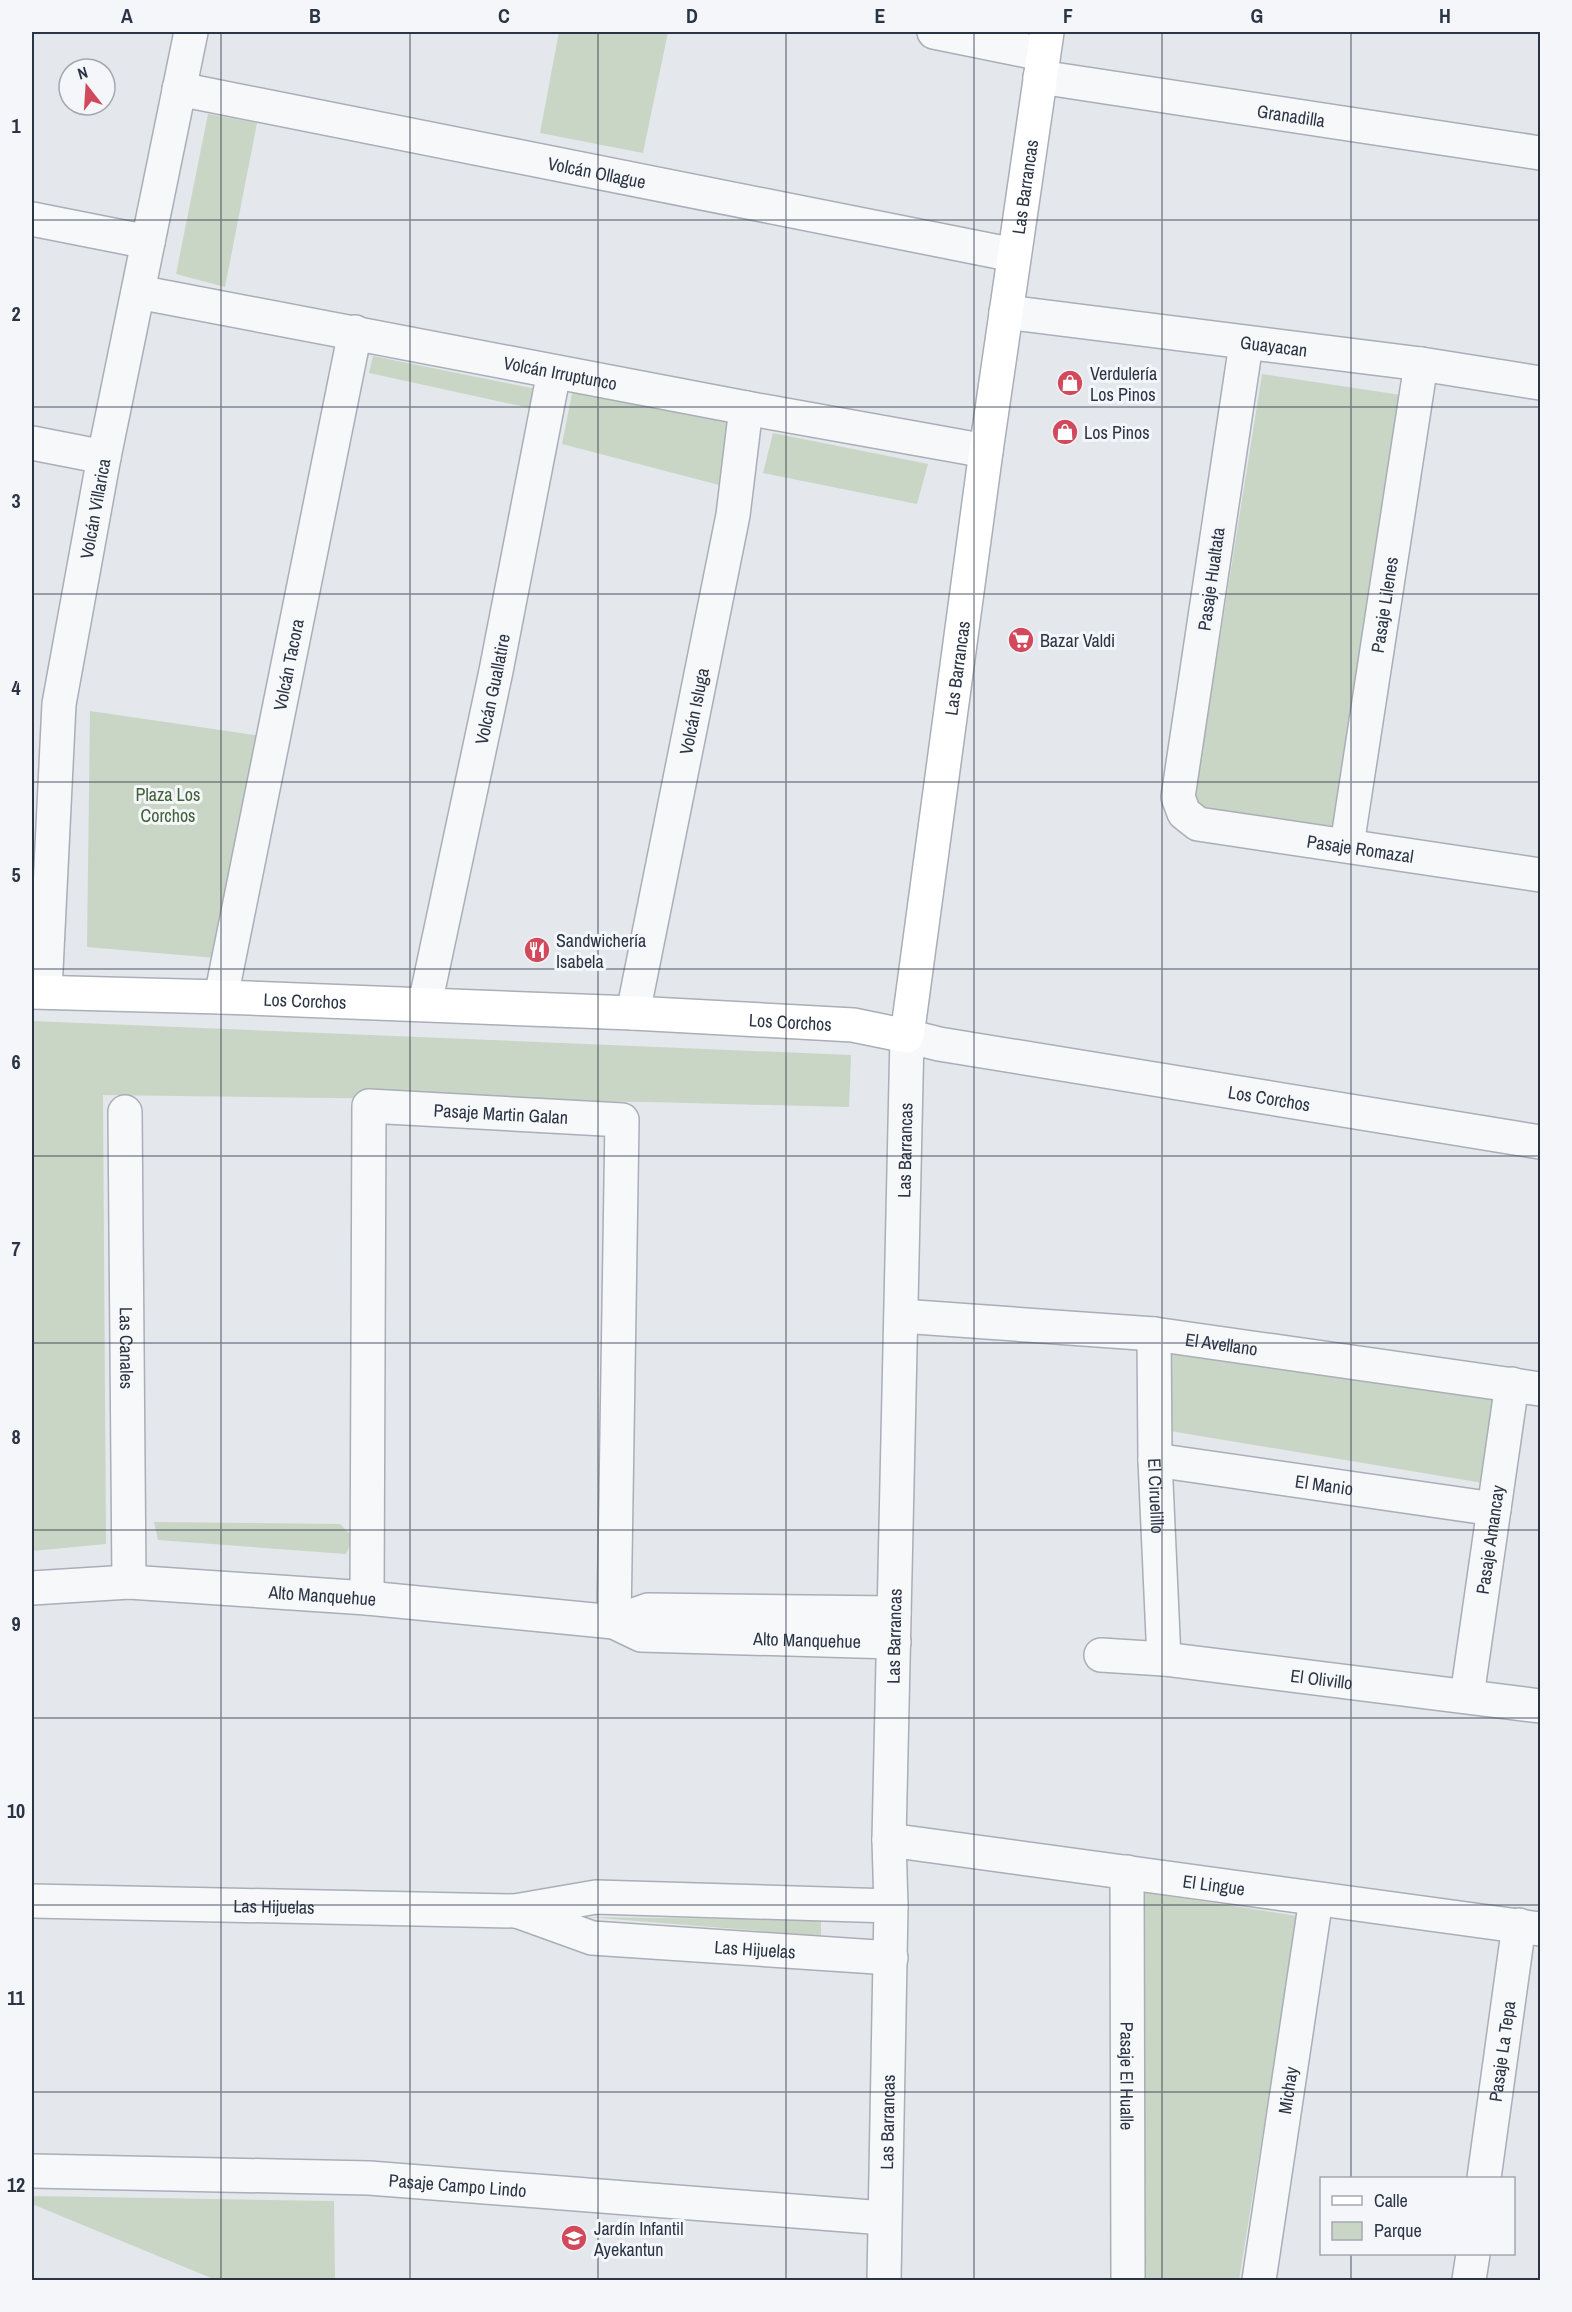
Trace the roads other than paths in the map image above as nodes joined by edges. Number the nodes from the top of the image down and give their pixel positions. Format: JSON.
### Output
{"nodes":[{"id":1,"x":188,"y":32,"type":"edge"},
{"id":2,"x":934,"y":32,"type":"edge"},
{"id":3,"x":1043,"y":54,"type":"edge"},
{"id":4,"x":179,"y":89,"type":"junction"},
{"id":5,"x":1540,"y":153,"type":"edge"},
{"id":6,"x":32,"y":219,"type":"edge"},
{"id":7,"x":148,"y":242,"type":"junction"},
{"id":8,"x":1014,"y":255,"type":"junction"},
{"id":9,"x":138,"y":291,"type":"junction"},
{"id":10,"x":1006,"y":312,"type":"junction"},
{"id":11,"x":355,"y":332,"type":"junction"},
{"id":12,"x":1246,"y":344,"type":"junction"},
{"id":13,"x":1421,"y":364,"type":"junction"},
{"id":14,"x":554,"y":372,"type":"junction"},
{"id":15,"x":1540,"y":383,"type":"edge"},
{"id":16,"x":746,"y":408,"type":"junction"},
{"id":17,"x":32,"y":443,"type":"edge"},
{"id":18,"x":986,"y":451,"type":"junction"},
{"id":19,"x":104,"y":457,"type":"junction"},
{"id":20,"x":1184,"y":813,"type":"joint"},
{"id":21,"x":1347,"y":845,"type":"junction"},
{"id":22,"x":1540,"y":875,"type":"edge"},
{"id":23,"x":38,"y":992,"type":"edge"},
{"id":24,"x":221,"y":997,"type":"junction"},
{"id":25,"x":425,"y":1004,"type":"junction"},
{"id":26,"x":633,"y":1013,"type":"junction"},
{"id":27,"x":907,"y":1036,"type":"junction"},
{"id":28,"x":125,"y":1112,"type":"dead end"},
{"id":29,"x":1540,"y":1142,"type":"edge"},
{"id":30,"x":901,"y":1316,"type":"junction"},
{"id":31,"x":1154,"y":1334,"type":"junction"},
{"id":32,"x":1526,"y":1387,"type":"edge"},
{"id":33,"x":1155,"y":1460,"type":"junction"},
{"id":34,"x":1494,"y":1509,"type":"junction"},
{"id":35,"x":129,"y":1582,"type":"junction"},
{"id":36,"x":32,"y":1588,"type":"edge"},
{"id":37,"x":367,"y":1598,"type":"junction"},
{"id":38,"x":614,"y":1622,"type":"junction"},
{"id":39,"x":894,"y":1627,"type":"junction"},
{"id":40,"x":1101,"y":1655,"type":"dead end"},
{"id":41,"x":1164,"y":1659,"type":"junction"},
{"id":42,"x":1467,"y":1696,"type":"junction"},
{"id":43,"x":1540,"y":1706,"type":"edge"},
{"id":44,"x":889,"y":1840,"type":"junction"},
{"id":45,"x":1127,"y":1872,"type":"junction"},
{"id":46,"x":1316,"y":1899,"type":"junction"},
{"id":47,"x":32,"y":1901,"type":"edge"},
{"id":48,"x":891,"y":1906,"type":"junction"},
{"id":49,"x":515,"y":1911,"type":"junction"},
{"id":50,"x":1530,"y":1927,"type":"edge"},
{"id":51,"x":891,"y":1958,"type":"junction"},
{"id":52,"x":32,"y":2171,"type":"edge"},
{"id":53,"x":1484,"y":2177,"type":"edge"},
{"id":54,"x":884,"y":2218,"type":"junction"},
{"id":55,"x":1473,"y":2255,"type":"edge"},
{"id":56,"x":884,"y":2280,"type":"edge"},
{"id":57,"x":1128,"y":2280,"type":"edge"},
{"id":58,"x":1259,"y":2280,"type":"edge"},
{"id":59,"x":1469,"y":2280,"type":"edge"}],
"edges":[{"from":1,"to":4,"type":"street","name":"Volcán Villarica"},
{"from":2,"to":3,"type":"street","name":"Granadilla"},
{"from":3,"to":5,"type":"street","name":"Granadilla"},
{"from":3,"to":8,"type":"street","name":"Las Barrancas"},
{"from":4,"to":7,"type":"street","name":"Volcán Villarica"},
{"from":4,"to":8,"type":"street","name":"Volcán Ollague"},
{"from":6,"to":7,"type":"street"},
{"from":7,"to":9,"type":"street","name":"Volcán Villarica"},
{"from":8,"to":10,"type":"street","name":"Las Barrancas"},
{"from":9,"to":11,"type":"street","name":"Volcán Irruptunco"},
{"from":9,"to":19,"type":"street","name":"Volcán Villarica"},
{"from":10,"to":12,"type":"street","name":"Guayacan"},
{"from":10,"to":18,"type":"street","name":"Las Barrancas"},
{"from":11,"to":14,"type":"street","name":"Volcán Irruptunco"},
{"from":11,"to":24,"type":"street","name":"Volcán Tacora"},
{"from":12,"to":13,"type":"street","name":"Guayacan"},
{"from":12,"to":20,"type":"street","name":"Pasaje Hualtata"},
{"from":13,"to":15,"type":"street","name":"Guayacan"},
{"from":13,"to":21,"type":"street","name":"Pasaje Lilenes"},
{"from":14,"to":16,"type":"street","name":"Volcán Irruptunco"},
{"from":14,"to":25,"type":"street","name":"Volcán Guallatire"},
{"from":16,"to":18,"type":"street","name":"Volcán Irruptunco"},
{"from":16,"to":26,"type":"street","name":"Volcán Isluga"},
{"from":17,"to":19,"type":"street"},
{"from":18,"to":27,"type":"street","name":"Las Barrancas"},
{"from":19,"to":23,"type":"street","name":"Volcán Villarica"},
{"from":20,"to":21,"type":"street","name":"Pasaje Romazal"},
{"from":21,"to":22,"type":"street","name":"Pasaje Romazal"},
{"from":23,"to":24,"type":"street","name":"Los Corchos"},
{"from":24,"to":25,"type":"street","name":"Los Corchos"},
{"from":25,"to":26,"type":"street","name":"Los Corchos"},
{"from":26,"to":27,"type":"street","name":"Los Corchos"},
{"from":27,"to":29,"type":"street","name":"Los Corchos"},
{"from":27,"to":30,"type":"street","name":"Las Barrancas"},
{"from":28,"to":35,"type":"street","name":"Las Canales"},
{"from":30,"to":31,"type":"street","name":"El Avellano"},
{"from":30,"to":39,"type":"street","name":"Las Barrancas"},
{"from":31,"to":32,"type":"street","name":"El Avellano"},
{"from":31,"to":33,"type":"street","name":"El Ciruelillo"},
{"from":32,"to":34,"type":"street","name":"Pasaje Amancay"},
{"from":33,"to":34,"type":"street","name":"El Manio"},
{"from":33,"to":41,"type":"street","name":"El Ciruelillo"},
{"from":34,"to":42,"type":"street","name":"Pasaje Amancay"},
{"from":35,"to":36,"type":"street","name":"Alto Manquehue"},
{"from":35,"to":37,"type":"street","name":"Alto Manquehue"},
{"from":37,"to":38,"type":"street","name":"Alto Manquehue"},
{"from":37,"to":38,"type":"street","name":"Pasaje Martin Galan"},
{"from":38,"to":39,"type":"street","name":"Alto Manquehue"},
{"from":39,"to":44,"type":"street","name":"Las Barrancas"},
{"from":40,"to":41,"type":"street","name":"El Olivillo"},
{"from":41,"to":42,"type":"street","name":"El Olivillo"},
{"from":42,"to":43,"type":"street","name":"El Olivillo"},
{"from":44,"to":45,"type":"street","name":"El Lingue"},
{"from":44,"to":48,"type":"street","name":"Las Barrancas"},
{"from":45,"to":46,"type":"street","name":"El Lingue"},
{"from":45,"to":57,"type":"street","name":"Pasaje El Hualle"},
{"from":46,"to":50,"type":"street","name":"El Lingue"},
{"from":46,"to":58,"type":"street","name":"Michay"},
{"from":47,"to":49,"type":"street","name":"Las Hijuelas"},
{"from":48,"to":49,"type":"street","name":"Las Hijuelas"},
{"from":48,"to":51,"type":"street","name":"Las Barrancas"},
{"from":49,"to":51,"type":"street","name":"Las Hijuelas"},
{"from":50,"to":53,"type":"street","name":"Pasaje La Tepa"},
{"from":51,"to":54,"type":"street","name":"Las Barrancas"},
{"from":52,"to":54,"type":"street","name":"Pasaje Campo Lindo"},
{"from":54,"to":56,"type":"street","name":"Las Barrancas"},
{"from":55,"to":59,"type":"street"}]}
